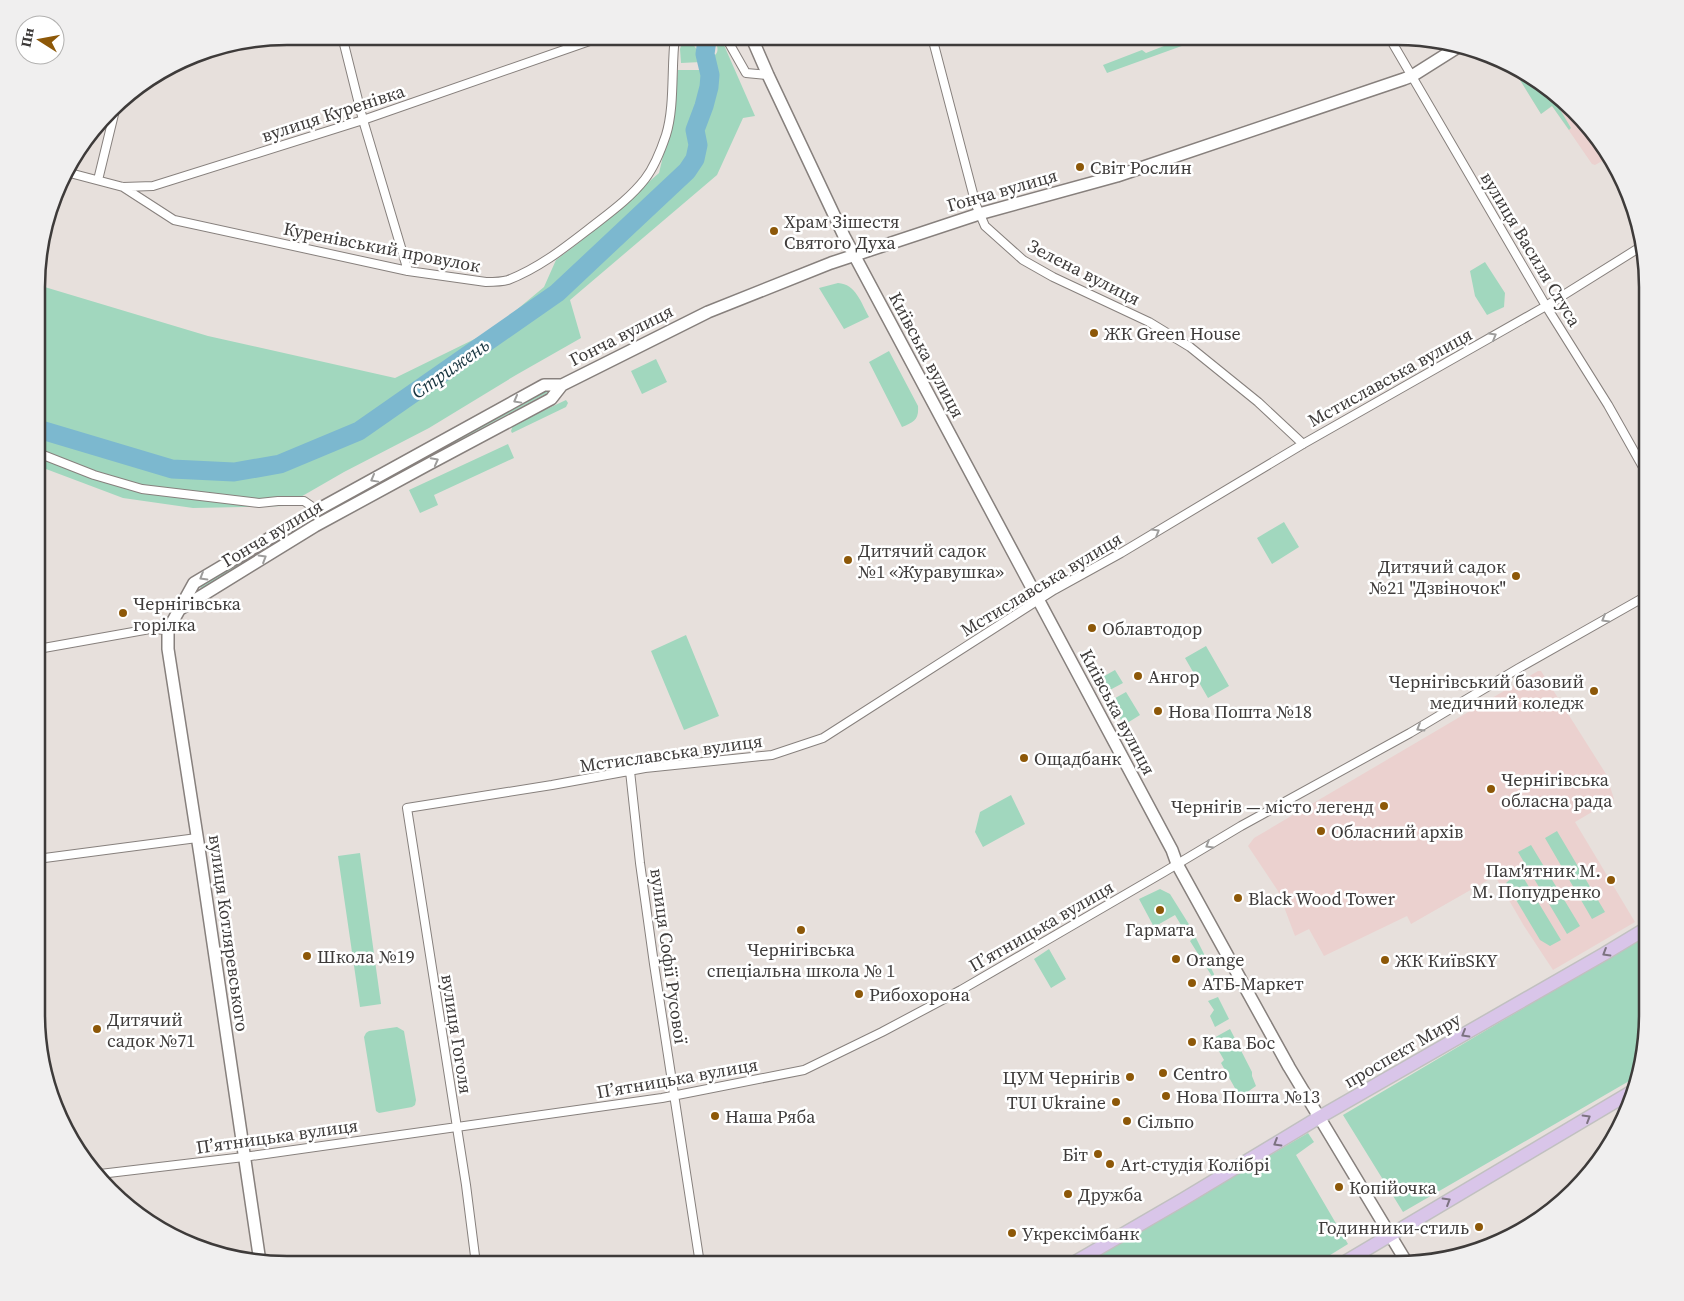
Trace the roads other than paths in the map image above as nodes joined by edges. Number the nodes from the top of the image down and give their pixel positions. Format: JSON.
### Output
{"nodes":[{"id":1,"x":344,"y":45,"type":"edge"},
{"id":2,"x":578,"y":45,"type":"edge"},
{"id":3,"x":674,"y":45,"type":"edge"},
{"id":4,"x":730,"y":45,"type":"edge"},
{"id":5,"x":755,"y":45,"type":"edge"},
{"id":6,"x":934,"y":45,"type":"edge"},
{"id":7,"x":1394,"y":45,"type":"edge"},
{"id":8,"x":1451,"y":51,"type":"edge"},
{"id":9,"x":768,"y":75,"type":"junction"},
{"id":10,"x":1412,"y":76,"type":"junction"},
{"id":11,"x":113,"y":120,"type":"edge"},
{"id":12,"x":363,"y":120,"type":"junction"},
{"id":13,"x":73,"y":174,"type":"edge"},
{"id":14,"x":98,"y":180,"type":"junction"},
{"id":15,"x":123,"y":187,"type":"junction"},
{"id":16,"x":979,"y":214,"type":"junction"},
{"id":17,"x":1636,"y":250,"type":"edge"},
{"id":18,"x":854,"y":255,"type":"junction"},
{"id":19,"x":408,"y":271,"type":"junction"},
{"id":20,"x":1546,"y":306,"type":"junction"},
{"id":21,"x":562,"y":385,"type":"junction"},
{"id":22,"x":1303,"y":444,"type":"junction"},
{"id":23,"x":45,"y":456,"type":"edge"},
{"id":24,"x":1639,"y":460,"type":"edge"},
{"id":25,"x":317,"y":510,"type":"junction"},
{"id":26,"x":1038,"y":600,"type":"junction"},
{"id":27,"x":1639,"y":600,"type":"edge"},
{"id":28,"x":177,"y":611,"type":"junction"},
{"id":29,"x":168,"y":630,"type":"junction"},
{"id":30,"x":45,"y":648,"type":"edge"},
{"id":31,"x":630,"y":771,"type":"junction"},
{"id":32,"x":407,"y":808,"type":"joint"},
{"id":33,"x":197,"y":838,"type":"junction"},
{"id":34,"x":45,"y":858,"type":"edge"},
{"id":35,"x":1177,"y":864,"type":"junction"},
{"id":36,"x":1639,"y":933,"type":"edge"},
{"id":37,"x":674,"y":1096,"type":"junction"},
{"id":38,"x":1625,"y":1096,"type":"edge"},
{"id":39,"x":1318,"y":1118,"type":"junction"},
{"id":40,"x":456,"y":1127,"type":"junction"},
{"id":41,"x":244,"y":1157,"type":"junction"},
{"id":42,"x":105,"y":1173,"type":"edge"},
{"id":43,"x":1390,"y":1235,"type":"junction"},
{"id":44,"x":259,"y":1254,"type":"edge"},
{"id":45,"x":475,"y":1256,"type":"edge"},
{"id":46,"x":699,"y":1256,"type":"edge"},
{"id":47,"x":1085,"y":1256,"type":"edge"},
{"id":48,"x":1355,"y":1256,"type":"edge"},
{"id":49,"x":1403,"y":1256,"type":"edge"}],
"edges":[{"from":1,"to":12,"type":"street"},
{"from":2,"to":12,"type":"street","name":"вулиця Куренівка"},
{"from":3,"to":19,"type":"street","name":"Куренівський провулок"},
{"from":4,"to":9,"type":"street"},
{"from":5,"to":9,"type":"street","name":"Київська вулиця"},
{"from":6,"to":16,"type":"street","name":"Зелена вулиця"},
{"from":7,"to":10,"type":"street","name":"вулиця Василя Стуса"},
{"from":8,"to":10,"type":"street","name":"Гонча вулиця"},
{"from":9,"to":18,"type":"street","name":"Київська вулиця"},
{"from":10,"to":16,"type":"street","name":"Гонча вулиця"},
{"from":10,"to":20,"type":"street","name":"вулиця Василя Стуса"},
{"from":11,"to":14,"type":"street"},
{"from":12,"to":15,"type":"street","name":"вулиця Куренівка"},
{"from":12,"to":19,"type":"street"},
{"from":13,"to":14,"type":"street","name":"вулиця Куренівка"},
{"from":14,"to":15,"type":"street","name":"вулиця Куренівка"},
{"from":15,"to":19,"type":"street","name":"Куренівський провулок"},
{"from":16,"to":18,"type":"street","name":"Гонча вулиця"},
{"from":16,"to":22,"type":"street","name":"Зелена вулиця"},
{"from":17,"to":20,"type":"street","name":"Мстиславська вулиця"},
{"from":18,"to":21,"type":"street","name":"Гонча вулиця"},
{"from":18,"to":26,"type":"street","name":"Київська вулиця"},
{"from":22,"to":20,"type":"street","name":"Мстиславська вулиця","one_way":true},
{"from":20,"to":24,"type":"street","name":"вулиця Василя Стуса"},
{"from":21,"to":25,"type":"street","name":"Гонча вулиця","one_way":true},
{"from":28,"to":21,"type":"street","name":"Гонча вулиця","one_way":true},
{"from":26,"to":22,"type":"street","name":"Мстиславська вулиця","one_way":true},
{"from":23,"to":25,"type":"street","name":"Гонча вулиця"},
{"from":25,"to":28,"type":"street","name":"Гонча вулиця","one_way":true},
{"from":26,"to":31,"type":"street","name":"Мстиславська вулиця"},
{"from":26,"to":35,"type":"street","name":"Київська вулиця"},
{"from":27,"to":35,"type":"street","name":"Пʼятницька вулиця","one_way":true},
{"from":28,"to":29,"type":"street","name":"вулиця Котляревського"},
{"from":29,"to":30,"type":"street"},
{"from":29,"to":33,"type":"street","name":"вулиця Котляревського"},
{"from":31,"to":32,"type":"street","name":"Мстиславська вулиця"},
{"from":31,"to":37,"type":"street","name":"вулиця Софії Русової"},
{"from":32,"to":40,"type":"street","name":"вулиця Гоголя"},
{"from":33,"to":34,"type":"street"},
{"from":33,"to":41,"type":"street","name":"вулиця Котляревського"},
{"from":35,"to":37,"type":"street","name":"Пʼятницька вулиця"},
{"from":35,"to":39,"type":"street","name":"Київська вулиця"},
{"from":36,"to":39,"type":"main road","name":"проспект Миру","one_way":true},
{"from":37,"to":40,"type":"street","name":"Пʼятницька вулиця"},
{"from":37,"to":46,"type":"street","name":"вулиця Софії Русової"},
{"from":43,"to":38,"type":"main road","one_way":true},
{"from":39,"to":43,"type":"street","name":"Київська вулиця"},
{"from":39,"to":47,"type":"main road","name":"проспект Миру","one_way":true},
{"from":40,"to":41,"type":"street","name":"Пʼятницька вулиця"},
{"from":40,"to":45,"type":"street","name":"вулиця Гоголя"},
{"from":41,"to":42,"type":"street","name":"Пʼятницька вулиця"},
{"from":41,"to":44,"type":"street","name":"вулиця Котляревського"},
{"from":43,"to":48,"type":"main road"},
{"from":43,"to":49,"type":"street","name":"Київська вулиця"}]}
